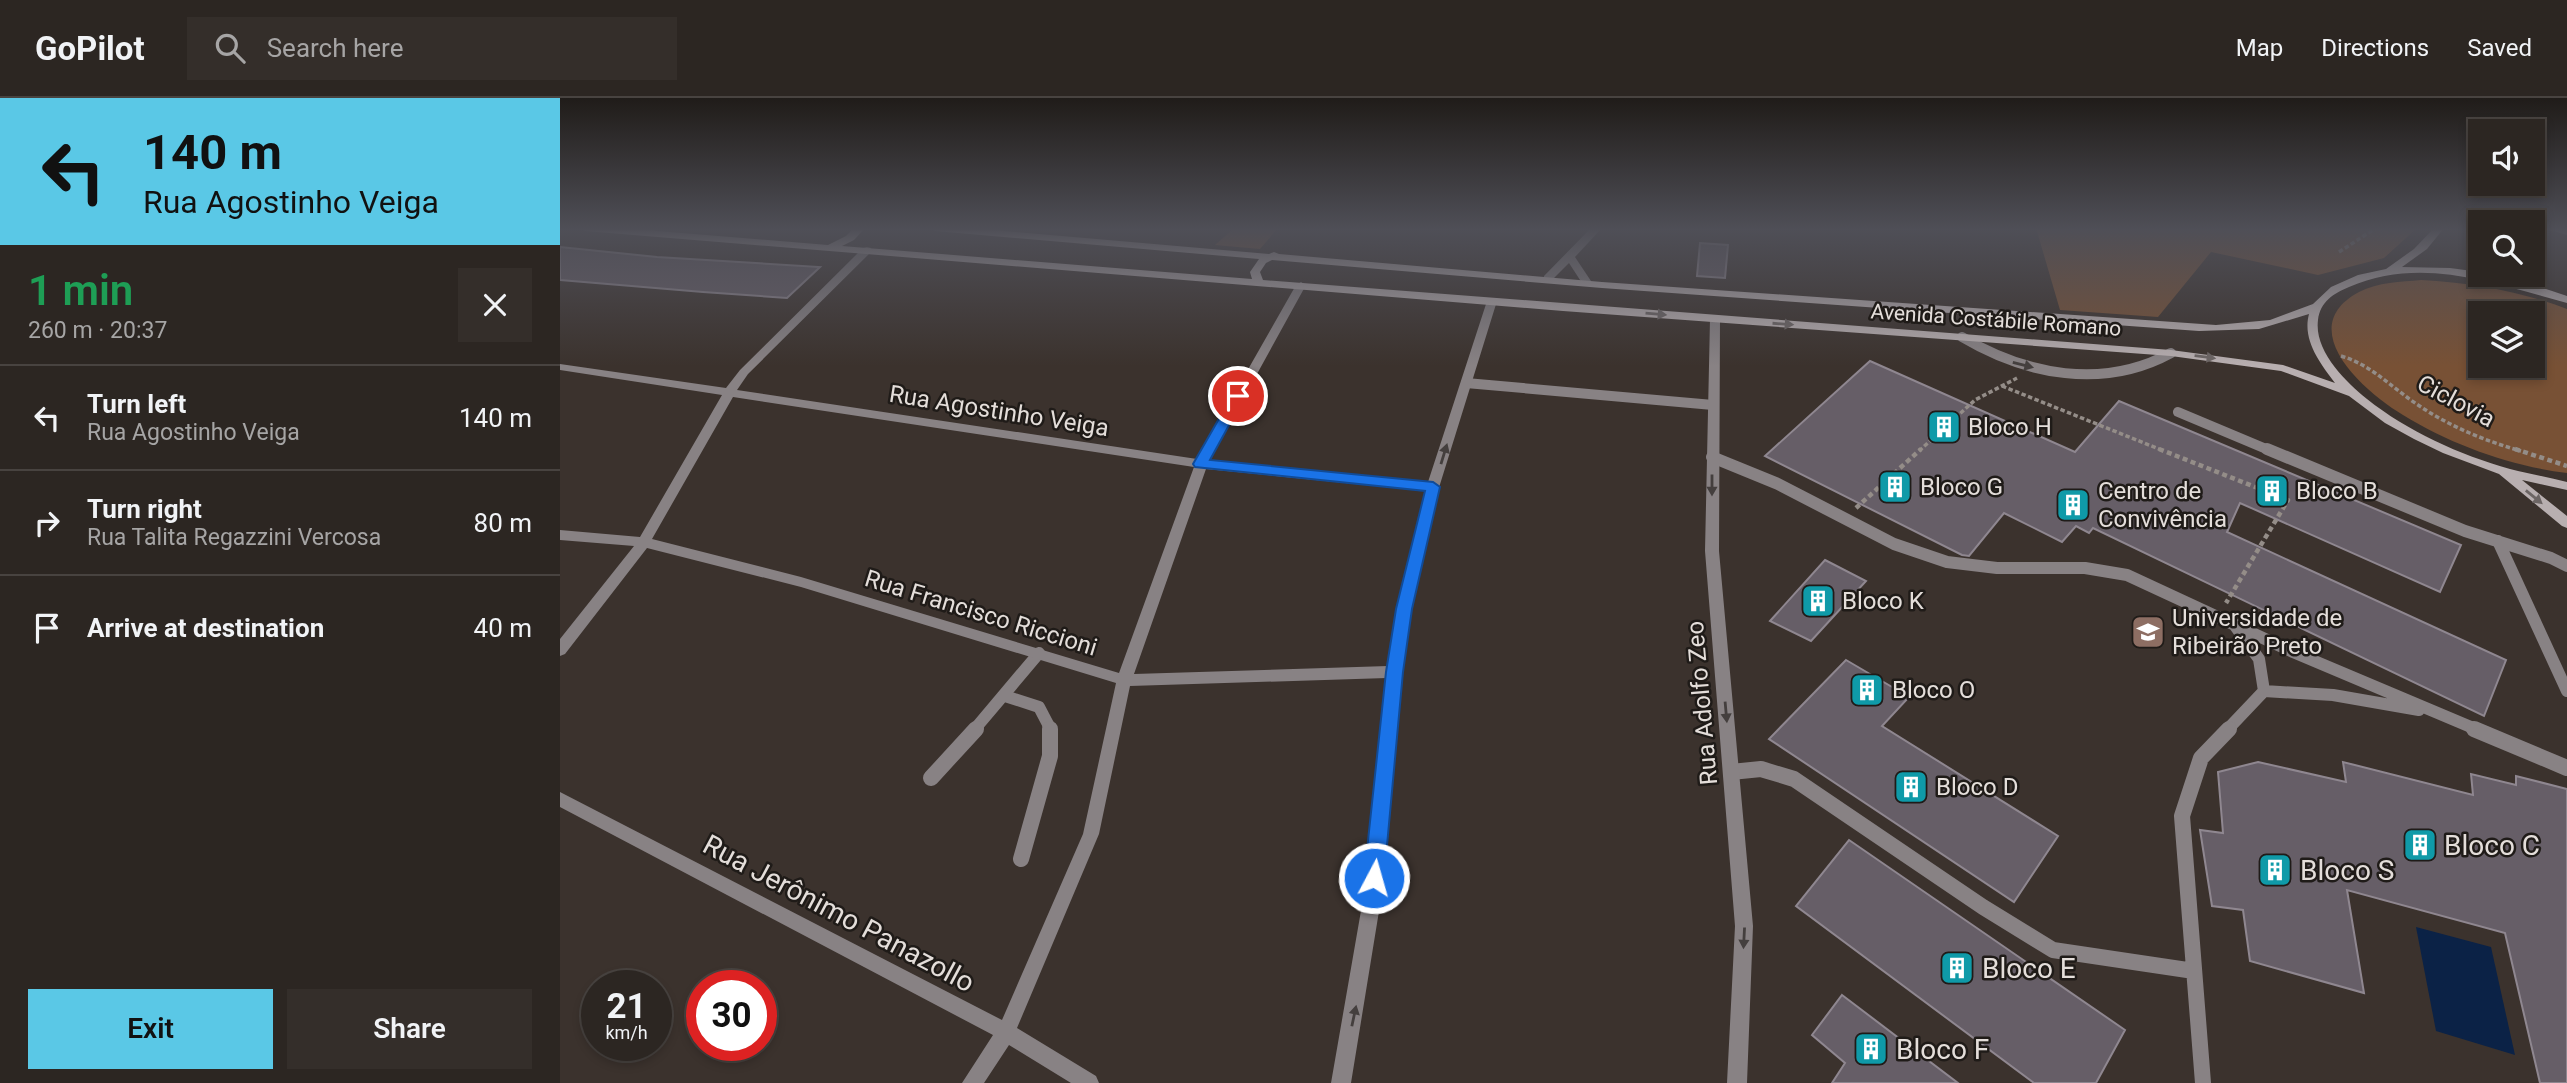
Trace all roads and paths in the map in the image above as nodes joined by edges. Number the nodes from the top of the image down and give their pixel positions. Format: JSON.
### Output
{"nodes":[{"id":1,"x":843,"y":274,"type":"edge"},
{"id":2,"x":1169,"y":274,"type":"edge"},
{"id":3,"x":1256,"y":274,"type":"edge"},
{"id":4,"x":1498,"y":274,"type":"edge"},
{"id":5,"x":1553,"y":274,"type":"edge"},
{"id":6,"x":1581,"y":274,"type":"edge"},
{"id":7,"x":2377,"y":274,"type":"edge"},
{"id":8,"x":2469,"y":274,"type":"edge"},
{"id":9,"x":1548,"y":278,"type":"junction"},
{"id":10,"x":1258,"y":281,"type":"junction"},
{"id":11,"x":1586,"y":281,"type":"junction"},
{"id":12,"x":1301,"y":285,"type":"junction"},
{"id":13,"x":1602,"y":285,"type":"junction"},
{"id":14,"x":2539,"y":287,"type":"edge"},
{"id":15,"x":2548,"y":293,"type":"junction"},
{"id":16,"x":2567,"y":300,"type":"edge"},
{"id":17,"x":1492,"y":301,"type":"junction"},
{"id":18,"x":2315,"y":307,"type":"junction"},
{"id":19,"x":1597,"y":309,"type":"junction"},
{"id":20,"x":1715,"y":319,"type":"junction"},
{"id":21,"x":1962,"y":337,"type":"junction"},
{"id":22,"x":2171,"y":353,"type":"junction"},
{"id":23,"x":2336,"y":355,"type":"dead end"},
{"id":24,"x":560,"y":367,"type":"edge"},
{"id":25,"x":2036,"y":368,"type":"junction"},
{"id":26,"x":1466,"y":383,"type":"junction"},
{"id":27,"x":2002,"y":386,"type":"junction"},
{"id":28,"x":730,"y":391,"type":"junction"},
{"id":29,"x":2353,"y":393,"type":"junction"},
{"id":30,"x":1713,"y":405,"type":"junction"},
{"id":31,"x":2178,"y":412,"type":"dead end"},
{"id":32,"x":1712,"y":457,"type":"junction"},
{"id":33,"x":1200,"y":464,"type":"junction"},
{"id":34,"x":2567,"y":466,"type":"edge"},
{"id":35,"x":2501,"y":470,"type":"junction"},
{"id":36,"x":2567,"y":486,"type":"edge"},
{"id":37,"x":1433,"y":487,"type":"junction"},
{"id":38,"x":1844,"y":518,"type":"junction"},
{"id":39,"x":2567,"y":523,"type":"edge"},
{"id":40,"x":560,"y":536,"type":"edge"},
{"id":41,"x":2498,"y":541,"type":"junction"},
{"id":42,"x":644,"y":542,"type":"junction"},
{"id":43,"x":2567,"y":566,"type":"edge"},
{"id":44,"x":2218,"y":616,"type":"junction"},
{"id":45,"x":2232,"y":622,"type":"junction"},
{"id":46,"x":560,"y":650,"type":"edge"},
{"id":47,"x":1039,"y":653,"type":"junction"},
{"id":48,"x":1394,"y":672,"type":"junction"},
{"id":49,"x":1124,"y":680,"type":"junction"},
{"id":50,"x":2264,"y":691,"type":"junction"},
{"id":51,"x":2567,"y":691,"type":"edge"},
{"id":52,"x":1005,"y":696,"type":"junction"},
{"id":53,"x":2442,"y":714,"type":"junction"},
{"id":54,"x":2567,"y":768,"type":"edge"},
{"id":55,"x":1731,"y":772,"type":"junction"},
{"id":56,"x":931,"y":778,"type":"dead end"},
{"id":57,"x":560,"y":799,"type":"edge"},
{"id":58,"x":1021,"y":859,"type":"dead end"},
{"id":59,"x":2194,"y":971,"type":"junction"},
{"id":60,"x":1006,"y":1032,"type":"junction"},
{"id":61,"x":972,"y":1083,"type":"edge"},
{"id":62,"x":1089,"y":1083,"type":"edge"},
{"id":63,"x":1341,"y":1083,"type":"edge"},
{"id":64,"x":1737,"y":1083,"type":"edge"},
{"id":65,"x":2203,"y":1083,"type":"edge"}],
"edges":[{"from":1,"to":28,"type":"street"},
{"from":2,"to":10,"type":"main road","name":"Avenida Costábile Romano"},
{"from":3,"to":10,"type":"main road"},
{"from":4,"to":9,"type":"main road","name":"Avenida Costábile Romano"},
{"from":5,"to":9,"type":"street"},
{"from":6,"to":11,"type":"street"},
{"from":7,"to":18,"type":"main road","name":"Avenida Costábile Romano"},
{"from":8,"to":15,"type":"main road"},
{"from":9,"to":11,"type":"main road","name":"Avenida Costábile Romano"},
{"from":10,"to":12,"type":"main road","name":"Avenida Costábile Romano"},
{"from":11,"to":13,"type":"main road","name":"Avenida Costábile Romano"},
{"from":12,"to":17,"type":"main road","name":"Avenida Costábile Romano"},
{"from":12,"to":33,"type":"street"},
{"from":13,"to":18,"type":"main road","name":"Avenida Costábile Romano"},
{"from":13,"to":19,"type":"main road"},
{"from":14,"to":15,"type":"main road"},
{"from":15,"to":16,"type":"main road"},
{"from":17,"to":19,"type":"main road","name":"Avenida Costábile Romano"},
{"from":17,"to":26,"type":"street"},
{"from":18,"to":29,"type":"main road"},
{"from":19,"to":20,"type":"main road","name":"Avenida Costábile Romano","one_way":true},
{"from":20,"to":21,"type":"main road","name":"Avenida Costábile Romano","one_way":true},
{"from":20,"to":30,"type":"street","name":"Rua Adolfo Zeo"},
{"from":21,"to":22,"type":"main road","name":"Avenida Costábile Romano"},
{"from":21,"to":25,"type":"lane","one_way":true},
{"from":22,"to":25,"type":"lane"},
{"from":22,"to":29,"type":"main road","name":"Avenida Costábile Romano","one_way":true},
{"from":23,"to":34,"type":"path","name":"Ciclovia"},
{"from":24,"to":28,"type":"street","name":"Rua Agostinho Veiga"},
{"from":25,"to":27,"type":"path"},
{"from":26,"to":30,"type":"lane"},
{"from":37,"to":26,"type":"street","one_way":true},
{"from":27,"to":38,"type":"path"},
{"from":27,"to":44,"type":"path"},
{"from":28,"to":33,"type":"street","name":"Rua Agostinho Veiga"},
{"from":28,"to":42,"type":"street"},
{"from":29,"to":35,"type":"main road"},
{"from":30,"to":32,"type":"street","name":"Rua Adolfo Zeo"},
{"from":31,"to":41,"type":"lane"},
{"from":32,"to":38,"type":"lane"},
{"from":32,"to":55,"type":"street","name":"Rua Adolfo Zeo","one_way":true},
{"from":33,"to":37,"type":"street","name":"Rua Agostinho Veiga"},
{"from":33,"to":49,"type":"street"},
{"from":35,"to":36,"type":"main road"},
{"from":35,"to":39,"type":"main road","one_way":true},
{"from":37,"to":48,"type":"street"},
{"from":38,"to":44,"type":"lane"},
{"from":40,"to":42,"type":"street","name":"Rua Francisco Riccioni"},
{"from":41,"to":43,"type":"lane"},
{"from":41,"to":51,"type":"lane"},
{"from":42,"to":46,"type":"street"},
{"from":42,"to":47,"type":"street","name":"Rua Francisco Riccioni"},
{"from":44,"to":45,"type":"lane"},
{"from":45,"to":50,"type":"lane"},
{"from":45,"to":53,"type":"lane"},
{"from":47,"to":49,"type":"street","name":"Rua Francisco Riccioni"},
{"from":47,"to":52,"type":"lane"},
{"from":48,"to":49,"type":"street","name":"Rua Francisco Riccioni"},
{"from":63,"to":48,"type":"street","one_way":true},
{"from":49,"to":60,"type":"street"},
{"from":50,"to":53,"type":"lane"},
{"from":50,"to":59,"type":"lane"},
{"from":52,"to":56,"type":"lane"},
{"from":52,"to":58,"type":"lane"},
{"from":53,"to":54,"type":"lane"},
{"from":55,"to":59,"type":"lane"},
{"from":55,"to":64,"type":"street","name":"Rua Adolfo Zeo","one_way":true},
{"from":57,"to":60,"type":"street","name":"Rua Jerônimo Panazollo"},
{"from":59,"to":65,"type":"lane"},
{"from":60,"to":61,"type":"street"},
{"from":60,"to":62,"type":"street","name":"Rua Jerônimo Panazollo"}]}
